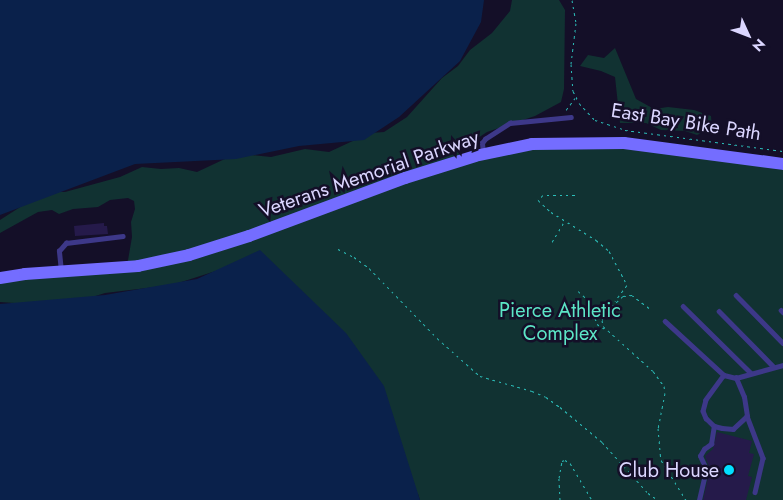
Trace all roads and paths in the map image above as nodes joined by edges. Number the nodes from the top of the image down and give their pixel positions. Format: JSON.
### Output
{"nodes":[{"id":1,"x":572,"y":0,"type":"edge"},
{"id":2,"x":575,"y":98,"type":"junction"},
{"id":3,"x":571,"y":117,"type":"dead end"},
{"id":4,"x":562,"y":118,"type":"junction"},
{"id":5,"x":783,"y":151,"type":"edge"},
{"id":6,"x":484,"y":154,"type":"junction"},
{"id":7,"x":783,"y":164,"type":"edge"},
{"id":8,"x":575,"y":195,"type":"dead end"},
{"id":9,"x":565,"y":222,"type":"junction"},
{"id":10,"x":124,"y":236,"type":"dead end"},
{"id":11,"x":552,"y":242,"type":"dead end"},
{"id":12,"x":338,"y":249,"type":"dead end"},
{"id":13,"x":61,"y":272,"type":"junction"},
{"id":14,"x":0,"y":278,"type":"edge"},
{"id":15,"x":578,"y":291,"type":"dead end"},
{"id":16,"x":736,"y":295,"type":"dead end"},
{"id":17,"x":613,"y":304,"type":"junction"},
{"id":18,"x":683,"y":306,"type":"dead end"},
{"id":19,"x":649,"y":308,"type":"dead end"},
{"id":20,"x":719,"y":311,"type":"dead end"},
{"id":21,"x":666,"y":321,"type":"dead end"},
{"id":22,"x":609,"y":331,"type":"junction"},
{"id":23,"x":783,"y":343,"type":"edge"},
{"id":24,"x":783,"y":364,"type":"edge"},
{"id":25,"x":774,"y":367,"type":"junction"},
{"id":26,"x":751,"y":373,"type":"junction"},
{"id":27,"x":724,"y":375,"type":"junction"},
{"id":28,"x":736,"y":378,"type":"junction"},
{"id":29,"x":747,"y":416,"type":"junction"},
{"id":30,"x":714,"y":426,"type":"junction"},
{"id":31,"x":755,"y":492,"type":"dead end"},
{"id":32,"x":560,"y":500,"type":"edge"},
{"id":33,"x":592,"y":500,"type":"edge"},
{"id":34,"x":658,"y":500,"type":"edge"},
{"id":35,"x":686,"y":500,"type":"edge"},
{"id":36,"x":699,"y":500,"type":"edge"}],
"edges":[{"from":1,"to":2,"type":"path"},
{"from":2,"to":4,"type":"path"},
{"from":2,"to":5,"type":"path","name":"East Bay Bike Path"},
{"from":3,"to":4,"type":"lane"},
{"from":4,"to":6,"type":"lane"},
{"from":6,"to":7,"type":"main road","name":"Veterans Memorial Parkway"},
{"from":6,"to":13,"type":"main road","name":"Veterans Memorial Parkway"},
{"from":8,"to":9,"type":"path"},
{"from":9,"to":11,"type":"path"},
{"from":9,"to":17,"type":"path"},
{"from":10,"to":13,"type":"lane"},
{"from":12,"to":34,"type":"path"},
{"from":13,"to":14,"type":"main road","name":"Veterans Memorial Parkway"},
{"from":15,"to":22,"type":"path"},
{"from":16,"to":23,"type":"lane"},
{"from":17,"to":19,"type":"path"},
{"from":17,"to":22,"type":"path"},
{"from":18,"to":26,"type":"lane"},
{"from":20,"to":25,"type":"lane"},
{"from":21,"to":27,"type":"lane"},
{"from":22,"to":35,"type":"path"},
{"from":24,"to":25,"type":"lane"},
{"from":25,"to":26,"type":"lane"},
{"from":26,"to":28,"type":"lane"},
{"from":27,"to":28,"type":"lane"},
{"from":27,"to":30,"type":"lane"},
{"from":28,"to":29,"type":"lane"},
{"from":29,"to":30,"type":"lane"},
{"from":29,"to":31,"type":"lane"},
{"from":30,"to":36,"type":"lane"},
{"from":32,"to":33,"type":"path"}]}
